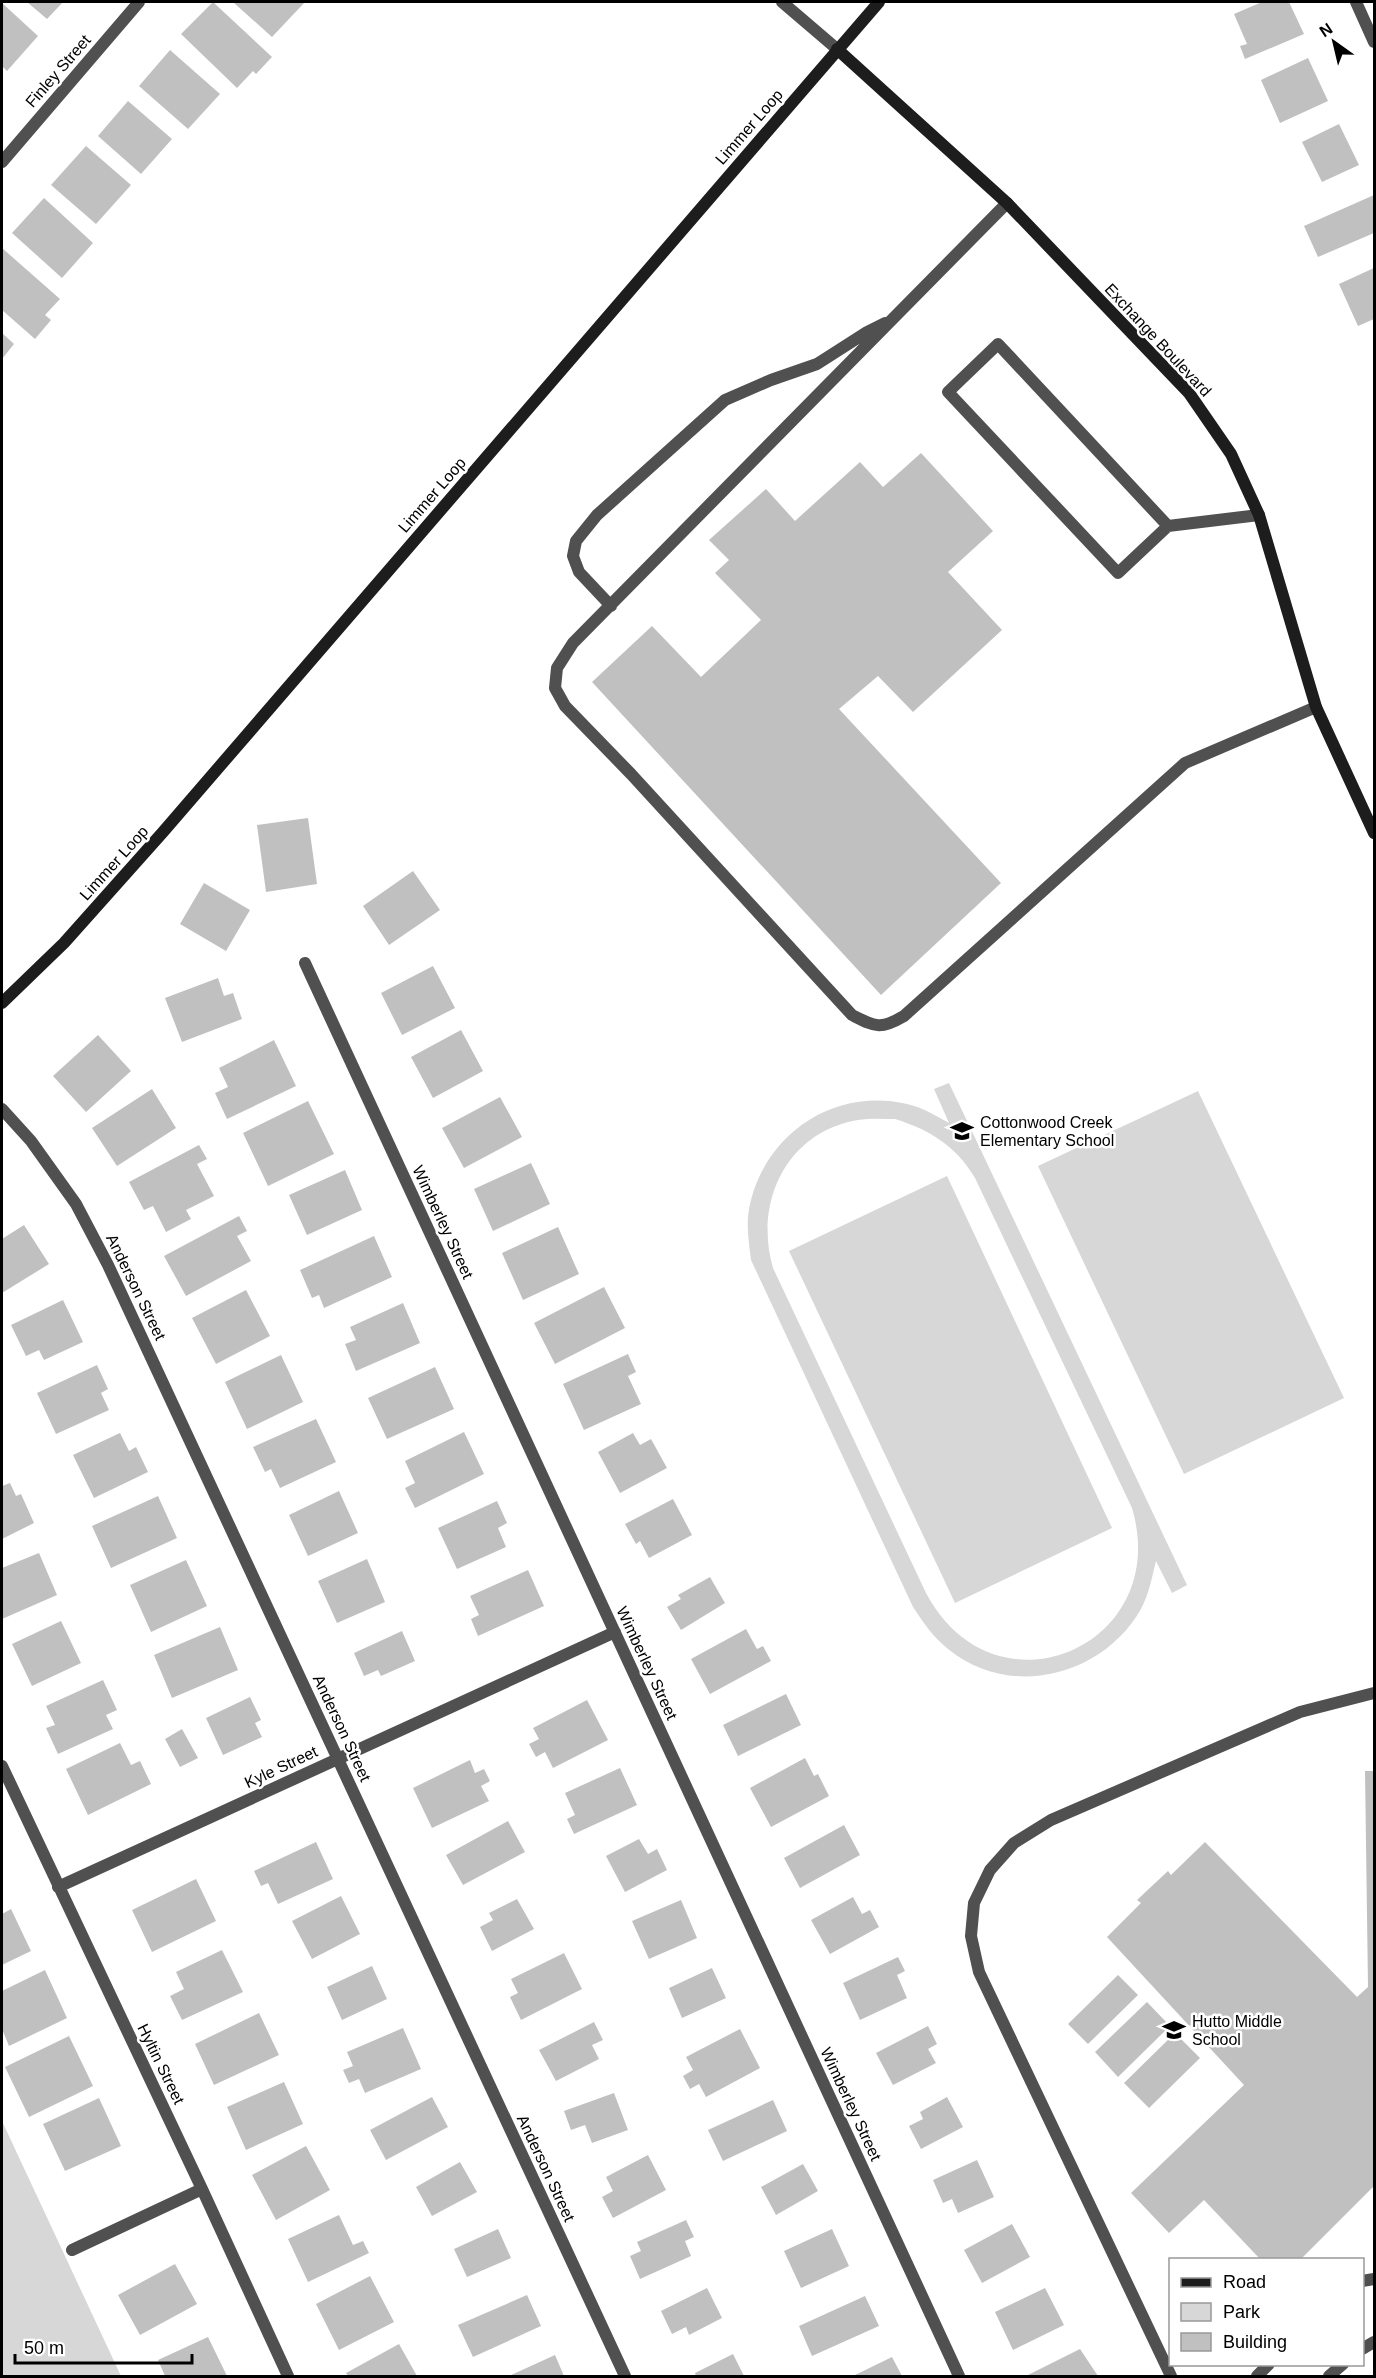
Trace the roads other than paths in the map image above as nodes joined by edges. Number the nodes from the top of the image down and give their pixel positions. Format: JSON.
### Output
{"nodes":[{"id":1,"x":139,"y":2,"type":"edge"},
{"id":2,"x":782,"y":2,"type":"edge"},
{"id":3,"x":879,"y":2,"type":"edge"},
{"id":4,"x":1356,"y":2,"type":"edge"},
{"id":5,"x":1374,"y":42,"type":"edge"},
{"id":6,"x":837,"y":49,"type":"junction"},
{"id":7,"x":2,"y":162,"type":"edge"},
{"id":8,"x":1007,"y":203,"type":"junction"},
{"id":9,"x":894,"y":319,"type":"junction"},
{"id":10,"x":1259,"y":515,"type":"junction"},
{"id":11,"x":1168,"y":526,"type":"junction"},
{"id":12,"x":611,"y":606,"type":"junction"},
{"id":13,"x":1316,"y":707,"type":"junction"},
{"id":14,"x":1374,"y":832,"type":"edge"},
{"id":15,"x":305,"y":963,"type":"dead end"},
{"id":16,"x":2,"y":1003,"type":"edge"},
{"id":17,"x":2,"y":1109,"type":"edge"},
{"id":18,"x":615,"y":1632,"type":"junction"},
{"id":19,"x":1374,"y":1693,"type":"edge"},
{"id":20,"x":338,"y":1759,"type":"junction"},
{"id":21,"x":2,"y":1766,"type":"edge"},
{"id":22,"x":58,"y":1887,"type":"junction"},
{"id":23,"x":202,"y":2188,"type":"junction"},
{"id":24,"x":72,"y":2250,"type":"dead end"},
{"id":25,"x":1341,"y":2366,"type":"edge"},
{"id":26,"x":288,"y":2376,"type":"edge"},
{"id":27,"x":625,"y":2376,"type":"edge"},
{"id":28,"x":959,"y":2376,"type":"edge"},
{"id":29,"x":1171,"y":2376,"type":"edge"},
{"id":30,"x":1329,"y":2376,"type":"edge"}],
"edges":[{"from":1,"to":7,"type":"street","name":"Finley Street"},
{"from":2,"to":6,"type":"street"},
{"from":3,"to":6,"type":"street","name":"Limmer Loop"},
{"from":4,"to":5,"type":"street"},
{"from":6,"to":8,"type":"street","name":"Exchange Boulevard"},
{"from":6,"to":16,"type":"street","name":"Limmer Loop"},
{"from":8,"to":9,"type":"street"},
{"from":8,"to":10,"type":"street","name":"Exchange Boulevard"},
{"from":9,"to":12,"type":"street"},
{"from":9,"to":12,"type":"street"},
{"from":10,"to":11,"type":"street"},
{"from":10,"to":13,"type":"street","name":"Exchange Boulevard"},
{"from":11,"to":11,"type":"street"},
{"from":12,"to":13,"type":"street"},
{"from":13,"to":14,"type":"street","name":"Exchange Boulevard"},
{"from":15,"to":18,"type":"street","name":"Wimberley Street"},
{"from":17,"to":20,"type":"street","name":"Anderson Street"},
{"from":18,"to":20,"type":"street","name":"Kyle Street"},
{"from":18,"to":28,"type":"street","name":"Wimberley Street"},
{"from":19,"to":29,"type":"street"},
{"from":20,"to":22,"type":"street","name":"Kyle Street"},
{"from":20,"to":27,"type":"street","name":"Anderson Street"},
{"from":21,"to":22,"type":"street","name":"Hyltin Street"},
{"from":22,"to":23,"type":"street","name":"Hyltin Street"},
{"from":23,"to":24,"type":"street"},
{"from":23,"to":26,"type":"street","name":"Hyltin Street"},
{"from":25,"to":30,"type":"street"}]}
